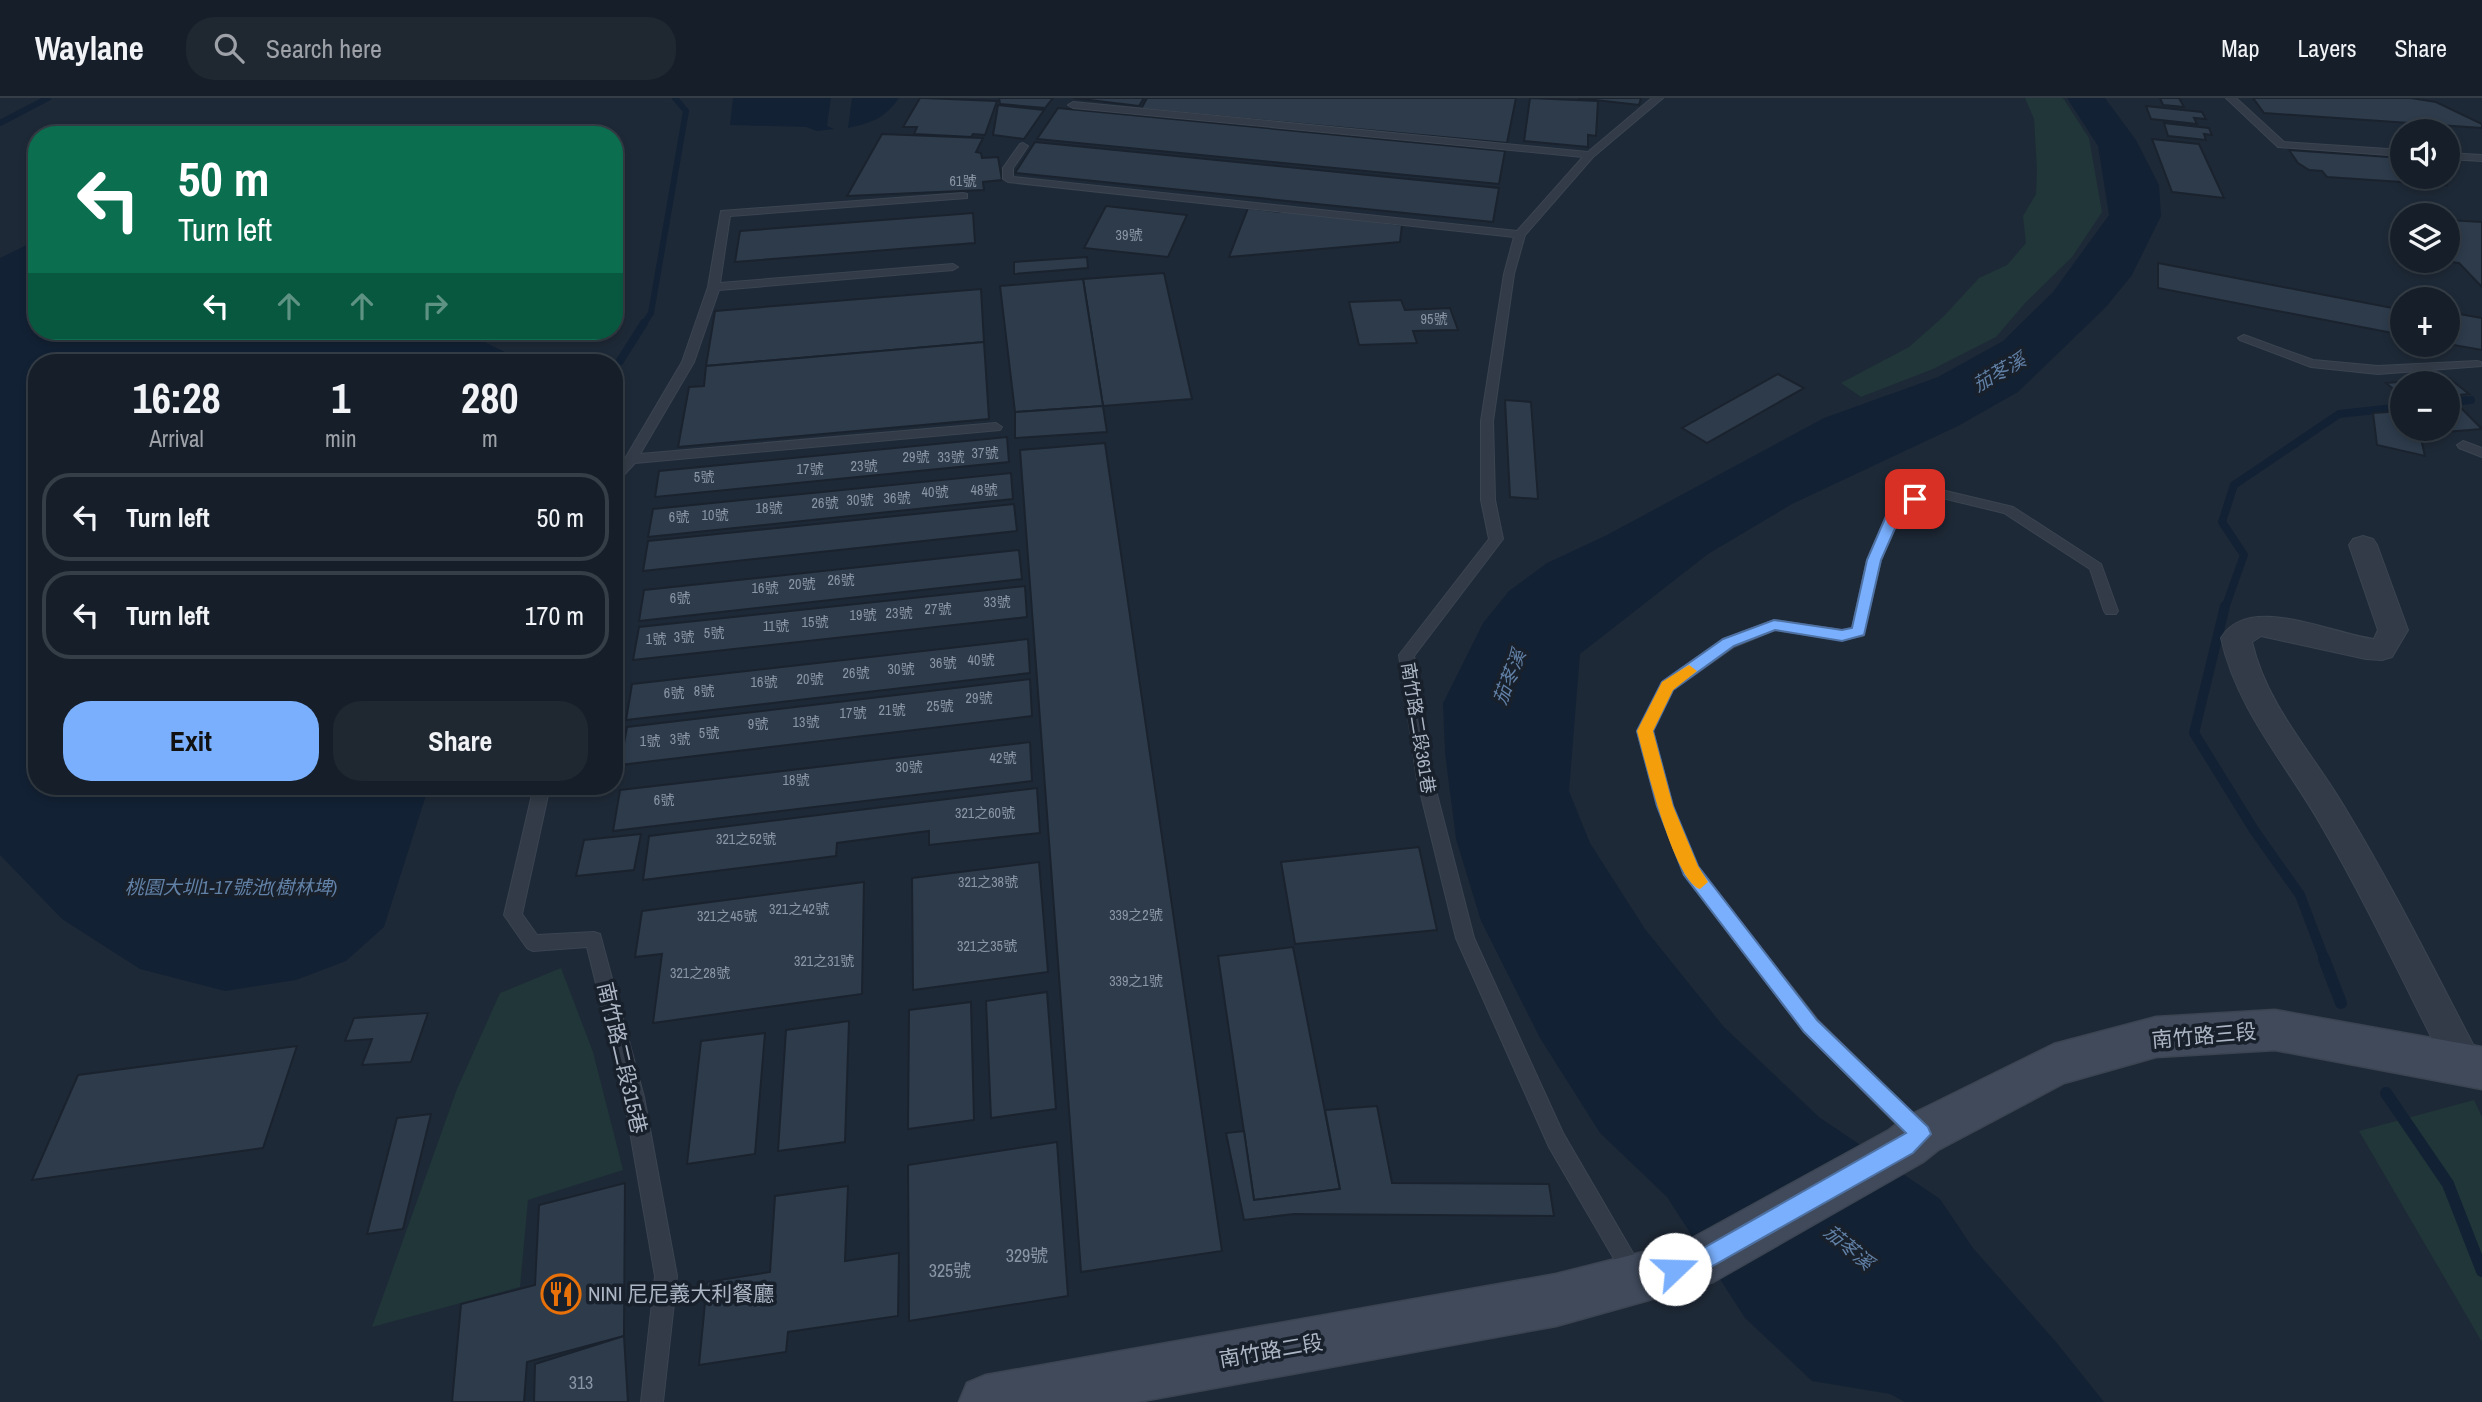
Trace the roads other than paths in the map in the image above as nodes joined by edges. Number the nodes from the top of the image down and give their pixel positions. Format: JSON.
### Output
{"nodes":[{"id":1,"x":1658,"y":98,"type":"edge"},
{"id":2,"x":2231,"y":98,"type":"edge"},
{"id":3,"x":1073,"y":105,"type":"dead end"},
{"id":4,"x":1023,"y":146,"type":"dead end"},
{"id":5,"x":2390,"y":152,"type":"edge"},
{"id":6,"x":1590,"y":155,"type":"junction"},
{"id":7,"x":2460,"y":157,"type":"edge"},
{"id":8,"x":2482,"y":158,"type":"edge"},
{"id":9,"x":963,"y":196,"type":"dead end"},
{"id":10,"x":1520,"y":234,"type":"junction"},
{"id":11,"x":953,"y":267,"type":"dead end"},
{"id":12,"x":714,"y":287,"type":"junction"},
{"id":13,"x":2244,"y":338,"type":"dead end"},
{"id":14,"x":2480,"y":368,"type":"edge"},
{"id":15,"x":996,"y":427,"type":"dead end"},
{"id":16,"x":2463,"y":445,"type":"dead end"},
{"id":17,"x":2482,"y":453,"type":"edge"},
{"id":18,"x":631,"y":459,"type":"junction"},
{"id":19,"x":623,"y":467,"type":"edge"},
{"id":20,"x":2363,"y":545,"type":"dead end"},
{"id":21,"x":2111,"y":611,"type":"dead end"},
{"id":22,"x":540,"y":795,"type":"edge"},
{"id":23,"x":2473,"y":1066,"type":"edge"},
{"id":24,"x":1913,"y":1140,"type":"junction"},
{"id":25,"x":1636,"y":1279,"type":"junction"},
{"id":26,"x":652,"y":1402,"type":"edge"},
{"id":27,"x":986,"y":1402,"type":"edge"}],
"edges":[{"from":1,"to":6,"type":"lane","name":"南竹路二段361巷"},
{"from":2,"to":5,"type":"lane"},
{"from":3,"to":6,"type":"lane"},
{"from":4,"to":10,"type":"lane"},
{"from":6,"to":10,"type":"lane","name":"南竹路二段361巷"},
{"from":7,"to":8,"type":"lane"},
{"from":9,"to":12,"type":"lane"},
{"from":10,"to":25,"type":"lane","name":"南竹路二段361巷"},
{"from":11,"to":12,"type":"lane"},
{"from":12,"to":18,"type":"lane"},
{"from":13,"to":14,"type":"lane"},
{"from":15,"to":18,"type":"lane"},
{"from":16,"to":17,"type":"lane"},
{"from":18,"to":19,"type":"lane"},
{"from":20,"to":23,"type":"street"},
{"from":21,"to":24,"type":"lane"},
{"from":22,"to":26,"type":"lane","name":"南竹路二段315巷"},
{"from":23,"to":24,"type":"street","name":"南竹路三段"},
{"from":24,"to":25,"type":"street","name":"南竹路三段"},
{"from":25,"to":27,"type":"street","name":"南竹路二段"}]}
